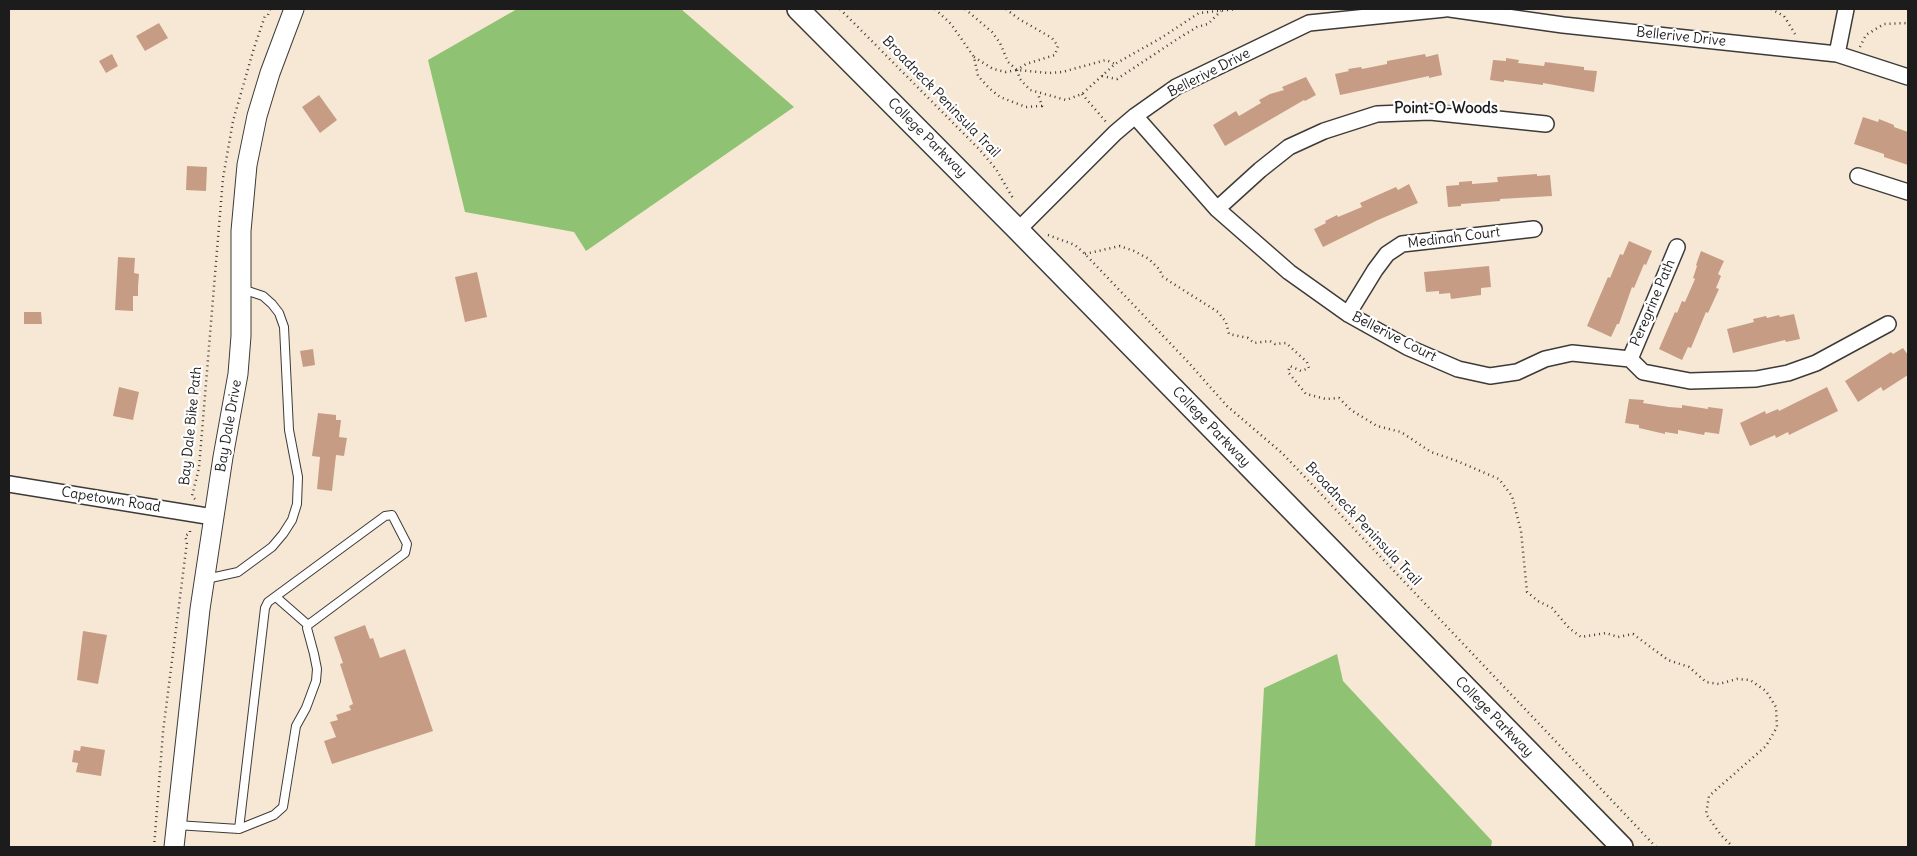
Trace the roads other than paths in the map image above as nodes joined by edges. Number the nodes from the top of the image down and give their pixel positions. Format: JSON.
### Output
{"nodes":[{"id":1,"x":294,"y":9,"type":"edge"},
{"id":2,"x":798,"y":9,"type":"edge"},
{"id":3,"x":1445,"y":9,"type":"edge"},
{"id":4,"x":1450,"y":9,"type":"edge"},
{"id":5,"x":1846,"y":9,"type":"edge"},
{"id":6,"x":1836,"y":54,"type":"junction"},
{"id":7,"x":1908,"y":77,"type":"edge"},
{"id":8,"x":1135,"y":116,"type":"junction"},
{"id":9,"x":1546,"y":124,"type":"dead end"},
{"id":10,"x":1858,"y":176,"type":"dead end"},
{"id":11,"x":1908,"y":192,"type":"edge"},
{"id":12,"x":1217,"y":209,"type":"junction"},
{"id":13,"x":1534,"y":229,"type":"dead end"},
{"id":14,"x":1018,"y":230,"type":"junction"},
{"id":15,"x":1677,"y":247,"type":"dead end"},
{"id":16,"x":241,"y":289,"type":"junction"},
{"id":17,"x":1348,"y":314,"type":"junction"},
{"id":18,"x":1888,"y":324,"type":"dead end"},
{"id":19,"x":1630,"y":359,"type":"junction"},
{"id":20,"x":9,"y":484,"type":"edge"},
{"id":21,"x":213,"y":517,"type":"junction"},
{"id":22,"x":204,"y":580,"type":"junction"},
{"id":23,"x":276,"y":597,"type":"junction"},
{"id":24,"x":308,"y":625,"type":"junction"},
{"id":25,"x":176,"y":825,"type":"junction"},
{"id":26,"x":239,"y":829,"type":"junction"},
{"id":27,"x":174,"y":847,"type":"edge"},
{"id":28,"x":1622,"y":847,"type":"edge"}],
"edges":[{"from":1,"to":16,"type":"street","name":"Bay Dale Drive"},
{"from":2,"to":14,"type":"main road","name":"College Parkway"},
{"from":3,"to":8,"type":"street","name":"Bellerive Drive"},
{"from":4,"to":6,"type":"street","name":"Bellerive Drive"},
{"from":5,"to":6,"type":"street"},
{"from":6,"to":7,"type":"street","name":"Bellerive Drive"},
{"from":8,"to":12,"type":"street","name":"Bellerive Court"},
{"from":8,"to":14,"type":"street","name":"Bellerive Drive"},
{"from":9,"to":12,"type":"street"},
{"from":10,"to":11,"type":"street"},
{"from":12,"to":17,"type":"street","name":"Bellerive Court"},
{"from":13,"to":17,"type":"street","name":"Medinah Court"},
{"from":14,"to":28,"type":"main road","name":"College Parkway"},
{"from":15,"to":19,"type":"street","name":"Peregrine Path"},
{"from":16,"to":21,"type":"street","name":"Bay Dale Drive"},
{"from":16,"to":22,"type":"lane"},
{"from":17,"to":19,"type":"street","name":"Bellerive Court"},
{"from":18,"to":19,"type":"street"},
{"from":20,"to":21,"type":"street","name":"Capetown Road"},
{"from":21,"to":22,"type":"street","name":"Bay Dale Drive"},
{"from":22,"to":25,"type":"street","name":"Bay Dale Drive"},
{"from":23,"to":24,"type":"lane"},
{"from":23,"to":24,"type":"lane"},
{"from":23,"to":26,"type":"lane"},
{"from":24,"to":26,"type":"lane"},
{"from":25,"to":26,"type":"lane"},
{"from":25,"to":27,"type":"street","name":"Bay Dale Drive"}]}
